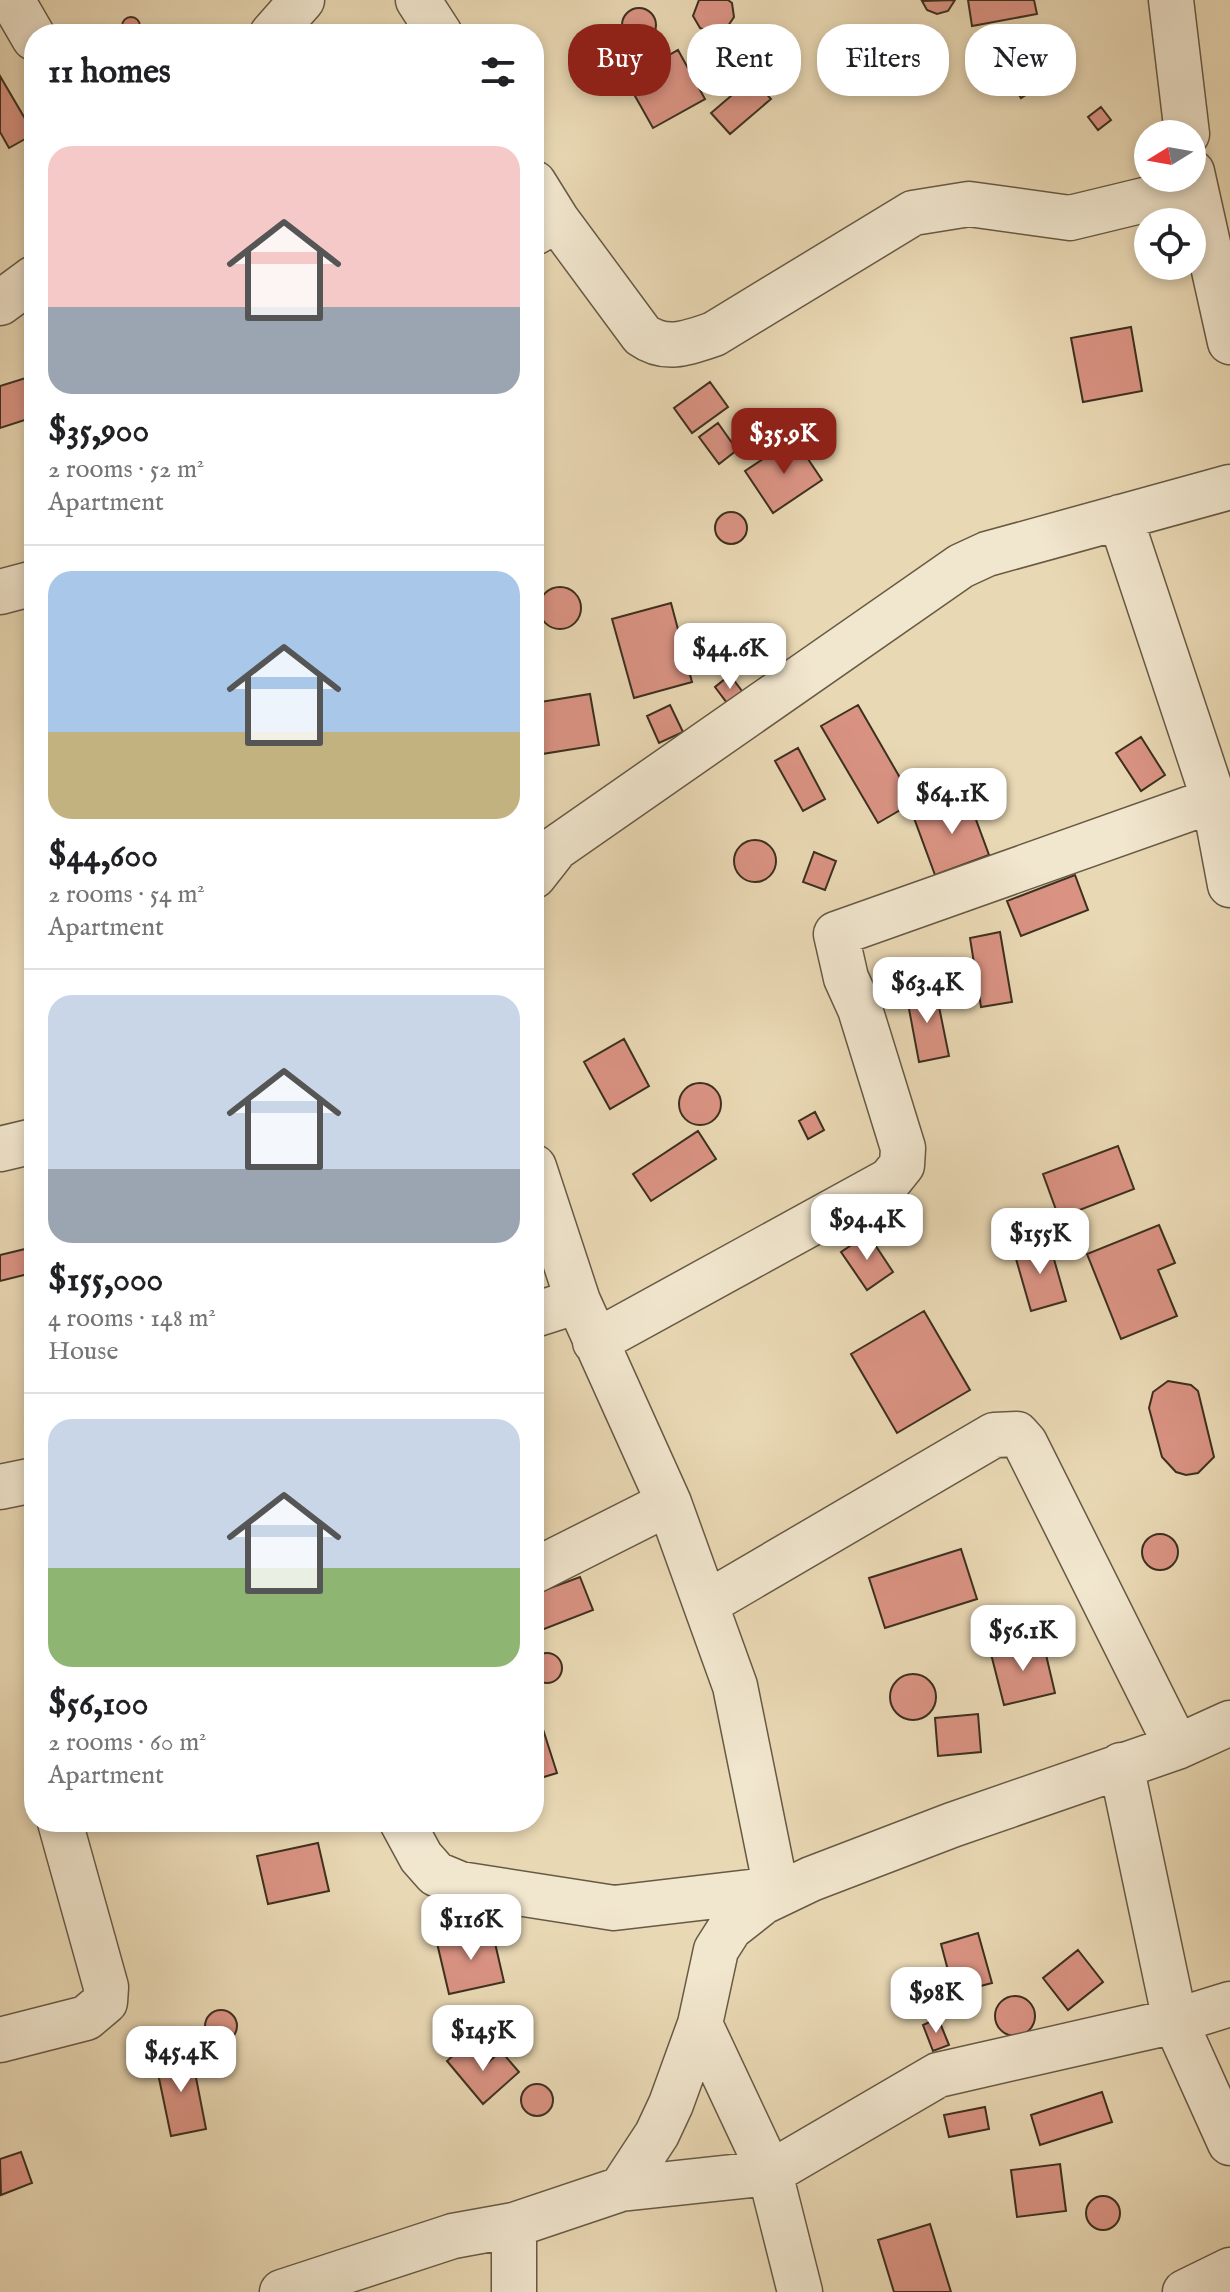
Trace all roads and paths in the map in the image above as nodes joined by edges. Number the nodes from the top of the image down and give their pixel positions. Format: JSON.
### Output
{"nodes":[{"id":1,"x":12,"y":0,"type":"edge"},
{"id":2,"x":302,"y":0,"type":"edge"},
{"id":3,"x":418,"y":0,"type":"edge"},
{"id":4,"x":1171,"y":0,"type":"edge"},
{"id":5,"x":26,"y":24,"type":"edge"},
{"id":6,"x":281,"y":24,"type":"edge"},
{"id":7,"x":434,"y":24,"type":"edge"},
{"id":8,"x":1185,"y":120,"type":"edge"},
{"id":9,"x":1154,"y":192,"type":"edge"},
{"id":10,"x":1196,"y":192,"type":"edge"},
{"id":11,"x":546,"y":227,"type":"edge"},
{"id":12,"x":24,"y":285,"type":"edge"},
{"id":13,"x":0,"y":303,"type":"edge"},
{"id":14,"x":1230,"y":342,"type":"edge"},
{"id":15,"x":1230,"y":487,"type":"edge"},
{"id":16,"x":1120,"y":517,"type":"junction"},
{"id":17,"x":24,"y":586,"type":"edge"},
{"id":18,"x":0,"y":592,"type":"edge"},
{"id":19,"x":1214,"y":800,"type":"junction"},
{"id":20,"x":544,"y":856,"type":"edge"},
{"id":21,"x":1230,"y":885,"type":"edge"},
{"id":22,"x":24,"y":1143,"type":"edge"},
{"id":23,"x":0,"y":1149,"type":"edge"},
{"id":24,"x":544,"y":1197,"type":"edge"},
{"id":25,"x":578,"y":1301,"type":"junction"},
{"id":26,"x":544,"y":1312,"type":"edge"},
{"id":27,"x":595,"y":1342,"type":"junction"},
{"id":28,"x":24,"y":1482,"type":"edge"},
{"id":29,"x":0,"y":1487,"type":"edge"},
{"id":30,"x":669,"y":1503,"type":"junction"},
{"id":31,"x":544,"y":1566,"type":"edge"},
{"id":32,"x":707,"y":1603,"type":"junction"},
{"id":33,"x":1230,"y":1723,"type":"edge"},
{"id":34,"x":1177,"y":1747,"type":"junction"},
{"id":35,"x":1121,"y":1765,"type":"junction"},
{"id":36,"x":63,"y":1832,"type":"edge"},
{"id":37,"x":407,"y":1832,"type":"edge"},
{"id":38,"x":769,"y":1896,"type":"junction"},
{"id":39,"x":1230,"y":2004,"type":"edge"},
{"id":40,"x":1175,"y":2021,"type":"junction"},
{"id":41,"x":700,"y":2024,"type":"junction"},
{"id":42,"x":0,"y":2040,"type":"edge"},
{"id":43,"x":1230,"y":2143,"type":"edge"},
{"id":44,"x":770,"y":2173,"type":"junction"},
{"id":45,"x":621,"y":2189,"type":"junction"},
{"id":46,"x":514,"y":2225,"type":"junction"},
{"id":47,"x":1230,"y":2270,"type":"edge"},
{"id":48,"x":282,"y":2292,"type":"edge"},
{"id":49,"x":514,"y":2292,"type":"edge"},
{"id":50,"x":800,"y":2292,"type":"edge"},
{"id":51,"x":1185,"y":2292,"type":"edge"}],
"edges":[{"from":1,"to":5,"type":"street"},
{"from":2,"to":6,"type":"street"},
{"from":3,"to":7,"type":"street"},
{"from":4,"to":8,"type":"street"},
{"from":9,"to":11,"type":"street"},
{"from":10,"to":14,"type":"street"},
{"from":12,"to":13,"type":"street"},
{"from":15,"to":16,"type":"street"},
{"from":16,"to":19,"type":"street"},
{"from":16,"to":20,"type":"street"},
{"from":17,"to":18,"type":"street"},
{"from":19,"to":21,"type":"street"},
{"from":19,"to":27,"type":"street"},
{"from":22,"to":23,"type":"street"},
{"from":24,"to":25,"type":"street"},
{"from":25,"to":26,"type":"street"},
{"from":25,"to":27,"type":"street"},
{"from":27,"to":30,"type":"street"},
{"from":28,"to":29,"type":"street"},
{"from":30,"to":31,"type":"street"},
{"from":30,"to":32,"type":"street"},
{"from":32,"to":34,"type":"street"},
{"from":32,"to":38,"type":"street"},
{"from":33,"to":34,"type":"street"},
{"from":34,"to":35,"type":"street"},
{"from":35,"to":38,"type":"street"},
{"from":35,"to":40,"type":"street"},
{"from":36,"to":42,"type":"street"},
{"from":37,"to":38,"type":"street"},
{"from":38,"to":41,"type":"street"},
{"from":39,"to":40,"type":"street"},
{"from":40,"to":43,"type":"street"},
{"from":40,"to":44,"type":"street"},
{"from":41,"to":44,"type":"street"},
{"from":41,"to":45,"type":"street"},
{"from":44,"to":45,"type":"street"},
{"from":44,"to":50,"type":"street"},
{"from":45,"to":46,"type":"street"},
{"from":46,"to":48,"type":"street"},
{"from":46,"to":49,"type":"street"},
{"from":47,"to":51,"type":"street"}]}
